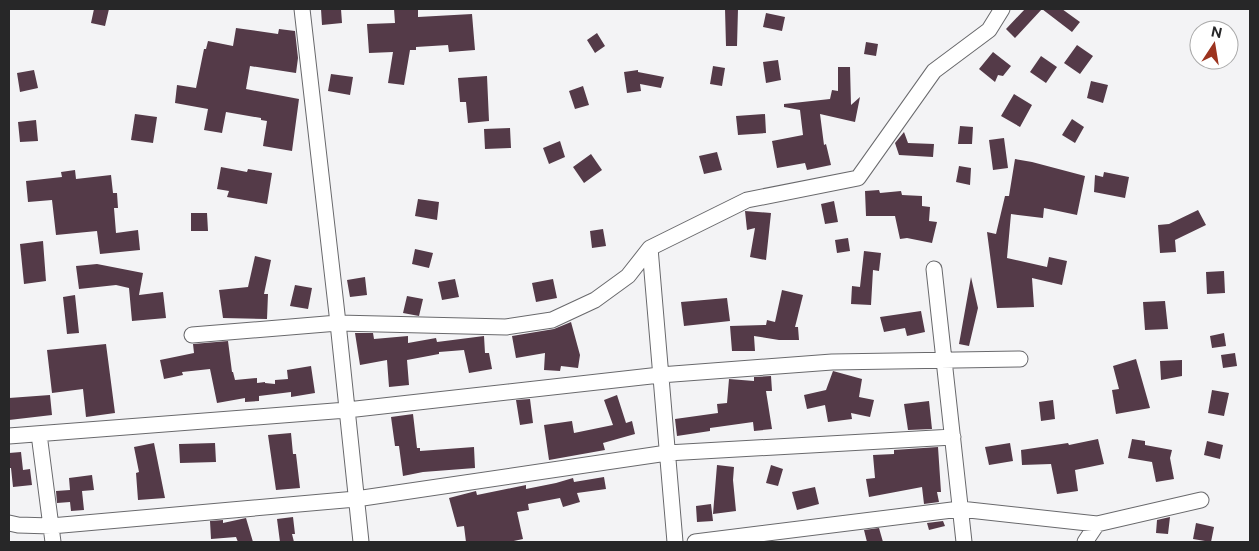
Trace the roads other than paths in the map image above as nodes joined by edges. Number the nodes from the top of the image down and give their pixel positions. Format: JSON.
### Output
{"nodes":[{"id":1,"x":302,"y":9,"type":"edge"},
{"id":2,"x":1002,"y":9,"type":"edge"},
{"id":3,"x":650,"y":248,"type":"junction"},
{"id":4,"x":934,"y":269,"type":"dead end"},
{"id":5,"x":338,"y":323,"type":"junction"},
{"id":6,"x":192,"y":335,"type":"dead end"},
{"id":7,"x":1020,"y":359,"type":"dead end"},
{"id":8,"x":945,"y":361,"type":"junction"},
{"id":9,"x":660,"y":375,"type":"junction"},
{"id":10,"x":347,"y":410,"type":"junction"},
{"id":11,"x":39,"y":434,"type":"junction"},
{"id":12,"x":9,"y":436,"type":"edge"},
{"id":13,"x":953,"y":437,"type":"junction"},
{"id":14,"x":667,"y":453,"type":"junction"},
{"id":15,"x":356,"y":499,"type":"junction"},
{"id":16,"x":1201,"y":500,"type":"dead end"},
{"id":17,"x":960,"y":509,"type":"junction"},
{"id":18,"x":9,"y":523,"type":"edge"},
{"id":19,"x":1097,"y":524,"type":"junction"},
{"id":20,"x":51,"y":526,"type":"junction"},
{"id":21,"x":53,"y":542,"type":"edge"},
{"id":22,"x":361,"y":542,"type":"edge"},
{"id":23,"x":675,"y":542,"type":"edge"},
{"id":24,"x":695,"y":542,"type":"edge"},
{"id":25,"x":964,"y":542,"type":"edge"},
{"id":26,"x":1085,"y":542,"type":"edge"}],
"edges":[{"from":1,"to":5,"type":"street"},
{"from":2,"to":3,"type":"street"},
{"from":3,"to":5,"type":"street"},
{"from":3,"to":9,"type":"street"},
{"from":4,"to":8,"type":"street"},
{"from":5,"to":6,"type":"street"},
{"from":5,"to":10,"type":"street"},
{"from":7,"to":8,"type":"street"},
{"from":8,"to":9,"type":"street"},
{"from":8,"to":13,"type":"street"},
{"from":9,"to":10,"type":"street"},
{"from":9,"to":14,"type":"street"},
{"from":10,"to":11,"type":"street"},
{"from":10,"to":15,"type":"street"},
{"from":11,"to":12,"type":"street"},
{"from":11,"to":20,"type":"street"},
{"from":13,"to":14,"type":"street"},
{"from":13,"to":17,"type":"street"},
{"from":14,"to":15,"type":"street"},
{"from":14,"to":23,"type":"street"},
{"from":15,"to":20,"type":"street"},
{"from":15,"to":22,"type":"street"},
{"from":16,"to":19,"type":"street"},
{"from":17,"to":19,"type":"street"},
{"from":17,"to":24,"type":"street"},
{"from":17,"to":25,"type":"street"},
{"from":18,"to":20,"type":"street"},
{"from":19,"to":26,"type":"street"},
{"from":20,"to":21,"type":"street"}]}
